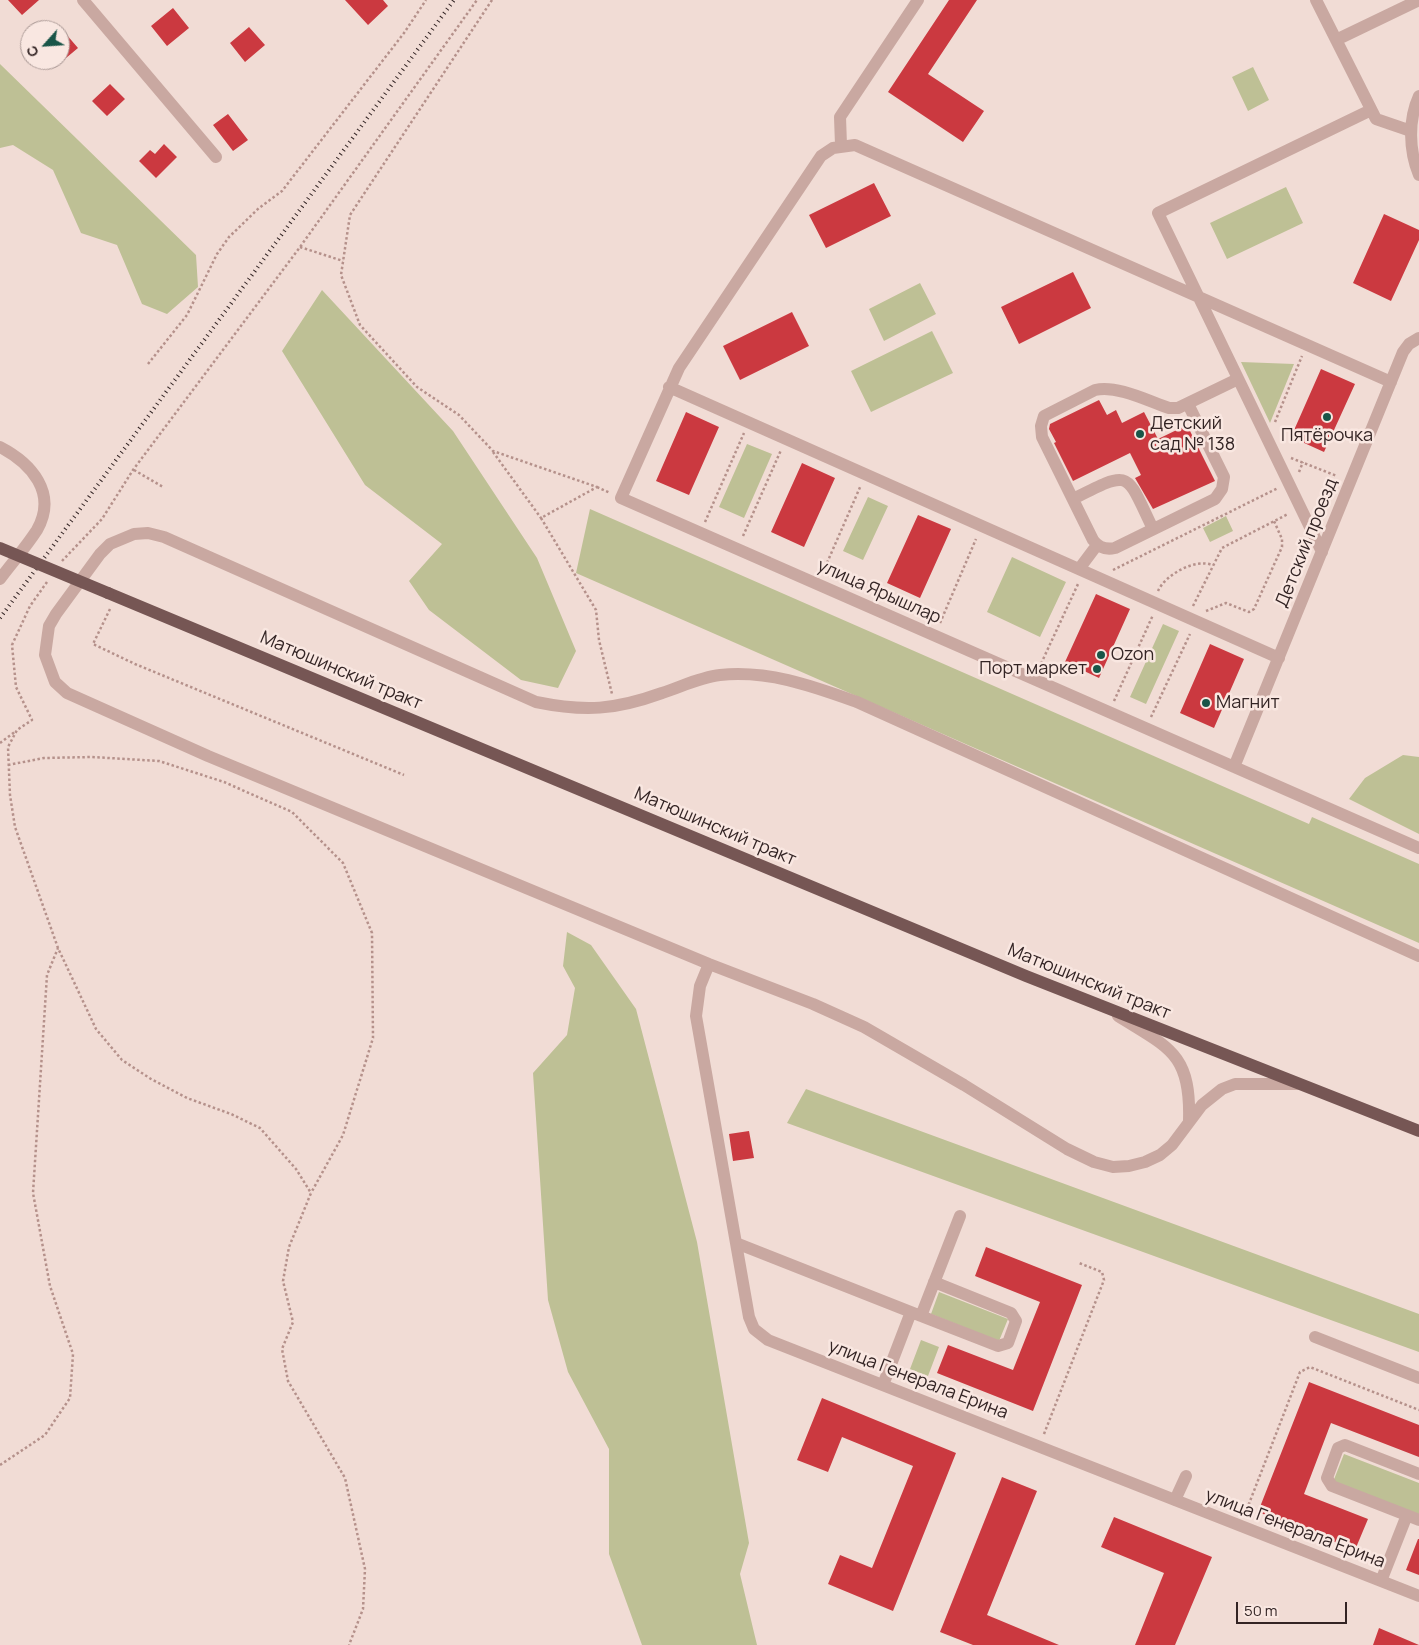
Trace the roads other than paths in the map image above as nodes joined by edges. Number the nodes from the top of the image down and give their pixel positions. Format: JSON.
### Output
{"nodes":[{"id":1,"x":83,"y":0,"type":"edge"},
{"id":2,"x":918,"y":0,"type":"edge"},
{"id":3,"x":1316,"y":0,"type":"edge"},
{"id":4,"x":1419,"y":0,"type":"edge"},
{"id":5,"x":1336,"y":40,"type":"junction"},
{"id":6,"x":1418,"y":97,"type":"edge"},
{"id":7,"x":1371,"y":110,"type":"junction"},
{"id":8,"x":1411,"y":131,"type":"junction"},
{"id":9,"x":840,"y":145,"type":"junction"},
{"id":10,"x":216,"y":157,"type":"dead end"},
{"id":11,"x":1419,"y":175,"type":"edge"},
{"id":12,"x":1198,"y":297,"type":"junction"},
{"id":13,"x":1419,"y":338,"type":"edge"},
{"id":14,"x":1238,"y":379,"type":"junction"},
{"id":15,"x":1391,"y":382,"type":"junction"},
{"id":16,"x":670,"y":388,"type":"junction"},
{"id":17,"x":1188,"y":404,"type":"junction"},
{"id":18,"x":0,"y":447,"type":"edge"},
{"id":19,"x":1073,"y":499,"type":"junction"},
{"id":20,"x":1153,"y":529,"type":"junction"},
{"id":21,"x":1097,"y":545,"type":"junction"},
{"id":22,"x":0,"y":548,"type":"edge"},
{"id":23,"x":1322,"y":552,"type":"junction"},
{"id":24,"x":1081,"y":570,"type":"junction"},
{"id":25,"x":0,"y":579,"type":"edge"},
{"id":26,"x":1279,"y":658,"type":"junction"},
{"id":27,"x":1234,"y":767,"type":"junction"},
{"id":28,"x":1419,"y":848,"type":"edge"},
{"id":29,"x":1419,"y":956,"type":"edge"},
{"id":30,"x":709,"y":964,"type":"junction"},
{"id":31,"x":1104,"y":1007,"type":"junction"},
{"id":32,"x":1297,"y":1084,"type":"junction"},
{"id":33,"x":1189,"y":1120,"type":"junction"},
{"id":34,"x":1419,"y":1131,"type":"edge"},
{"id":35,"x":960,"y":1216,"type":"dead end"},
{"id":36,"x":736,"y":1243,"type":"junction"},
{"id":37,"x":934,"y":1282,"type":"junction"},
{"id":38,"x":916,"y":1314,"type":"junction"},
{"id":39,"x":1316,"y":1337,"type":"dead end"},
{"id":40,"x":1419,"y":1378,"type":"edge"},
{"id":41,"x":882,"y":1385,"type":"junction"},
{"id":42,"x":1419,"y":1474,"type":"edge"},
{"id":43,"x":1186,"y":1476,"type":"dead end"},
{"id":44,"x":1175,"y":1500,"type":"junction"},
{"id":45,"x":1406,"y":1515,"type":"junction"},
{"id":46,"x":1419,"y":1520,"type":"edge"},
{"id":47,"x":1381,"y":1581,"type":"junction"},
{"id":48,"x":1419,"y":1596,"type":"edge"}],
"edges":[{"from":1,"to":10,"type":"street"},
{"from":2,"to":9,"type":"street"},
{"from":3,"to":5,"type":"street"},
{"from":4,"to":5,"type":"street"},
{"from":5,"to":7,"type":"street"},
{"from":6,"to":8,"type":"street"},
{"from":7,"to":8,"type":"street"},
{"from":7,"to":12,"type":"street"},
{"from":8,"to":11,"type":"street"},
{"from":9,"to":12,"type":"street"},
{"from":9,"to":16,"type":"street","name":"улица Ярышлар"},
{"from":12,"to":14,"type":"street"},
{"from":12,"to":15,"type":"street"},
{"from":13,"to":15,"type":"street","name":"Детский проезд"},
{"from":14,"to":17,"type":"street"},
{"from":14,"to":23,"type":"street"},
{"from":15,"to":23,"type":"street","name":"Детский проезд"},
{"from":16,"to":24,"type":"street"},
{"from":16,"to":27,"type":"street","name":"улица Ярышлар"},
{"from":17,"to":19,"type":"street"},
{"from":17,"to":20,"type":"street"},
{"from":18,"to":25,"type":"street"},
{"from":19,"to":20,"type":"street"},
{"from":19,"to":21,"type":"street"},
{"from":20,"to":21,"type":"street"},
{"from":21,"to":24,"type":"street"},
{"from":22,"to":31,"type":"main road","name":"Матюшинский тракт","bridge":true},
{"from":23,"to":26,"type":"street","name":"Детский проезд"},
{"from":24,"to":26,"type":"street"},
{"from":26,"to":27,"type":"street","name":"Детский проезд"},
{"from":27,"to":28,"type":"street","name":"улица Ярышлар"},
{"from":29,"to":30,"type":"street"},
{"from":30,"to":33,"type":"street"},
{"from":30,"to":36,"type":"street","name":"улица Генерала Ерина"},
{"from":31,"to":32,"type":"main road","name":"Матюшинский тракт"},
{"from":31,"to":33,"type":"street"},
{"from":32,"to":33,"type":"street"},
{"from":32,"to":34,"type":"main road","name":"Матюшинский тракт"},
{"from":35,"to":37,"type":"street"},
{"from":36,"to":38,"type":"street"},
{"from":36,"to":41,"type":"street","name":"улица Генерала Ерина"},
{"from":37,"to":38,"type":"street"},
{"from":37,"to":38,"type":"street"},
{"from":38,"to":41,"type":"street"},
{"from":39,"to":40,"type":"street"},
{"from":41,"to":44,"type":"street","name":"улица Генерала Ерина"},
{"from":42,"to":45,"type":"street"},
{"from":43,"to":44,"type":"street"},
{"from":44,"to":47,"type":"street","name":"улица Генерала Ерина"},
{"from":45,"to":46,"type":"street"},
{"from":45,"to":47,"type":"street"},
{"from":47,"to":48,"type":"street","name":"улица Генерала Ерина"}]}
